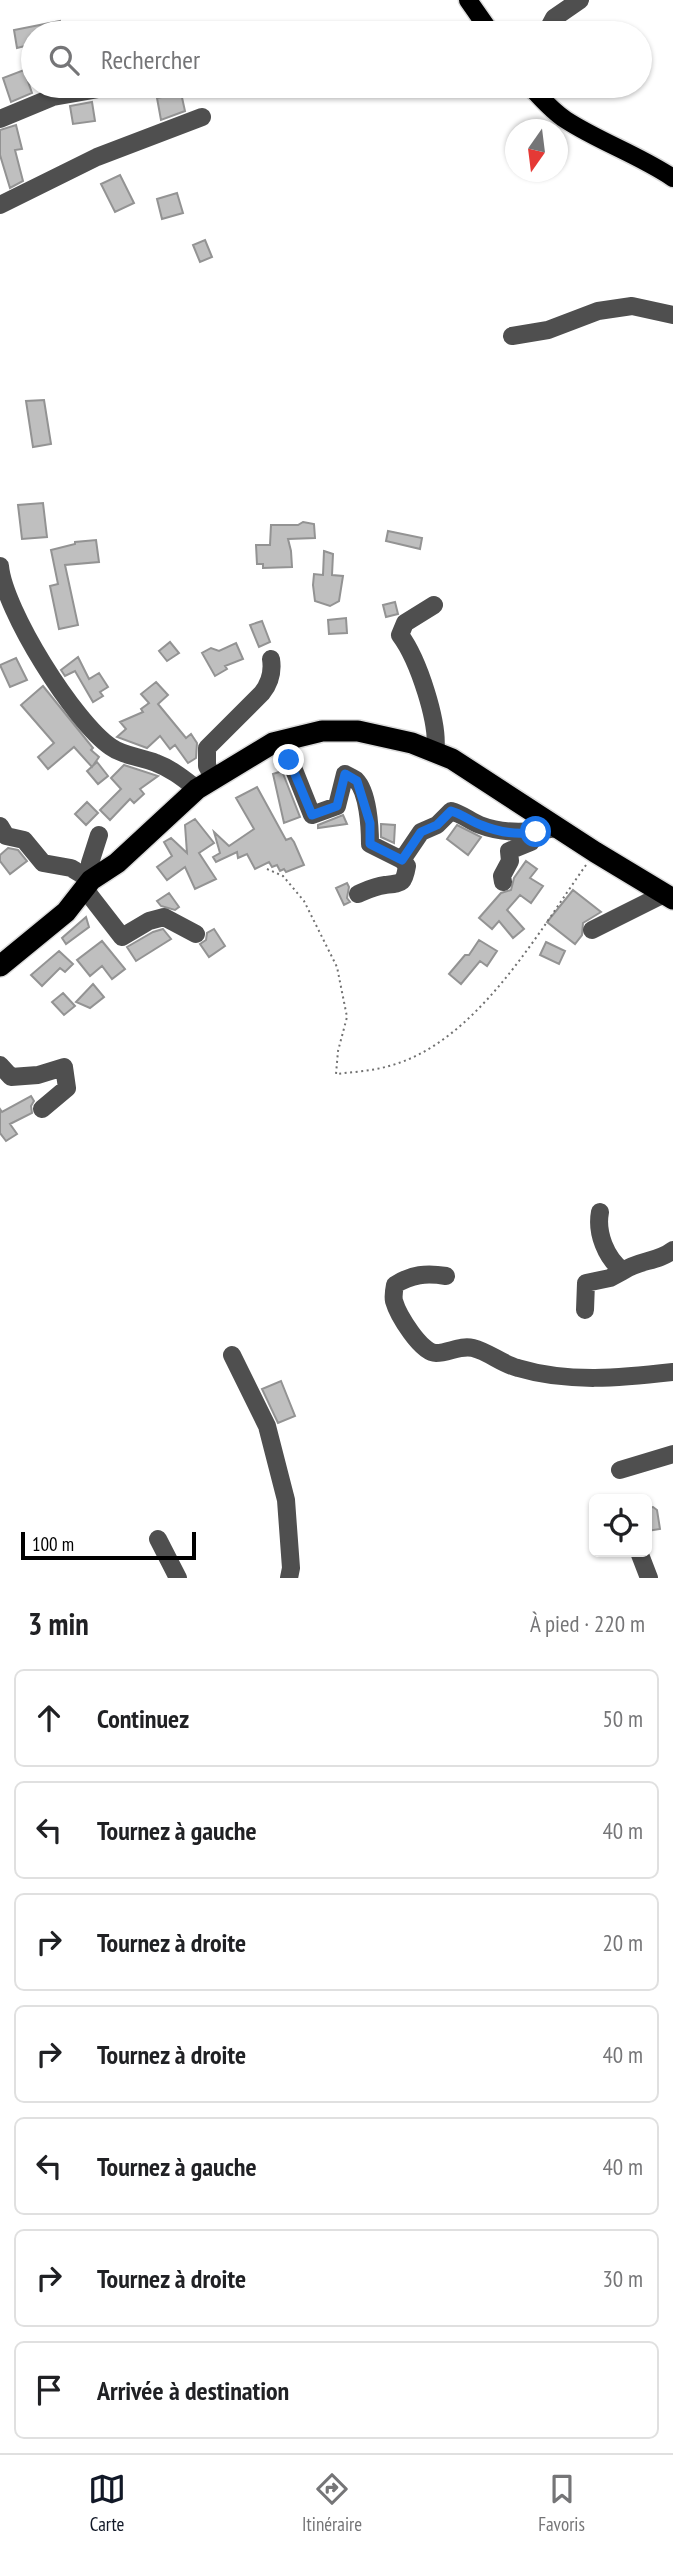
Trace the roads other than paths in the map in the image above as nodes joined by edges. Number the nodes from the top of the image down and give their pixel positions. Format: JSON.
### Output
{"nodes":[{"id":1,"x":468,"y":0,"type":"edge"},
{"id":2,"x":580,"y":0,"type":"edge"},
{"id":3,"x":483,"y":21,"type":"edge"},
{"id":4,"x":552,"y":21,"type":"edge"},
{"id":5,"x":51,"y":98,"type":"edge"},
{"id":6,"x":541,"y":98,"type":"edge"},
{"id":7,"x":202,"y":117,"type":"dead end"},
{"id":8,"x":0,"y":119,"type":"edge"},
{"id":9,"x":673,"y":178,"type":"edge"},
{"id":10,"x":0,"y":205,"type":"edge"},
{"id":11,"x":673,"y":315,"type":"edge"},
{"id":12,"x":512,"y":336,"type":"dead end"},
{"id":13,"x":0,"y":566,"type":"edge"},
{"id":14,"x":434,"y":605,"type":"dead end"},
{"id":15,"x":271,"y":659,"type":"dead end"},
{"id":16,"x":286,"y":740,"type":"junction"},
{"id":17,"x":435,"y":754,"type":"junction"},
{"id":18,"x":205,"y":784,"type":"junction"},
{"id":19,"x":0,"y":826,"type":"edge"},
{"id":20,"x":557,"y":828,"type":"junction"},
{"id":21,"x":536,"y":832,"type":"junction"},
{"id":22,"x":99,"y":835,"type":"dead end"},
{"id":23,"x":402,"y":860,"type":"junction"},
{"id":24,"x":503,"y":882,"type":"dead end"},
{"id":25,"x":88,"y":884,"type":"junction"},
{"id":26,"x":358,"y":894,"type":"dead end"},
{"id":27,"x":668,"y":897,"type":"edge"},
{"id":28,"x":592,"y":930,"type":"dead end"},
{"id":29,"x":196,"y":934,"type":"dead end"},
{"id":30,"x":0,"y":967,"type":"edge"},
{"id":31,"x":0,"y":1065,"type":"edge"},
{"id":32,"x":42,"y":1109,"type":"dead end"},
{"id":33,"x":600,"y":1212,"type":"dead end"},
{"id":34,"x":673,"y":1251,"type":"edge"},
{"id":35,"x":623,"y":1271,"type":"junction"},
{"id":36,"x":446,"y":1276,"type":"dead end"},
{"id":37,"x":585,"y":1310,"type":"dead end"},
{"id":38,"x":232,"y":1355,"type":"dead end"},
{"id":39,"x":673,"y":1372,"type":"edge"},
{"id":40,"x":673,"y":1454,"type":"edge"},
{"id":41,"x":620,"y":1470,"type":"dead end"},
{"id":42,"x":158,"y":1539,"type":"dead end"},
{"id":43,"x":641,"y":1557,"type":"edge"},
{"id":44,"x":178,"y":1578,"type":"edge"},
{"id":45,"x":289,"y":1578,"type":"edge"},
{"id":46,"x":649,"y":1578,"type":"edge"}],
"edges":[{"from":1,"to":3,"type":"main road"},
{"from":2,"to":4,"type":"street"},
{"from":5,"to":8,"type":"street"},
{"from":6,"to":9,"type":"main road"},
{"from":7,"to":10,"type":"street"},
{"from":11,"to":12,"type":"street"},
{"from":13,"to":18,"type":"street"},
{"from":14,"to":17,"type":"street"},
{"from":15,"to":18,"type":"street"},
{"from":16,"to":17,"type":"highway"},
{"from":16,"to":18,"type":"highway"},
{"from":16,"to":23,"type":"street"},
{"from":17,"to":20,"type":"highway"},
{"from":18,"to":25,"type":"highway"},
{"from":19,"to":25,"type":"street"},
{"from":20,"to":21,"type":"street"},
{"from":20,"to":27,"type":"highway"},
{"from":21,"to":23,"type":"street"},
{"from":21,"to":24,"type":"street"},
{"from":22,"to":25,"type":"street"},
{"from":23,"to":26,"type":"street"},
{"from":25,"to":29,"type":"street"},
{"from":25,"to":30,"type":"highway"},
{"from":27,"to":28,"type":"street"},
{"from":31,"to":32,"type":"street"},
{"from":33,"to":35,"type":"street"},
{"from":34,"to":35,"type":"street"},
{"from":35,"to":37,"type":"street"},
{"from":36,"to":39,"type":"street"},
{"from":38,"to":45,"type":"street"},
{"from":40,"to":41,"type":"street"},
{"from":42,"to":44,"type":"street"},
{"from":43,"to":46,"type":"street"}]}
